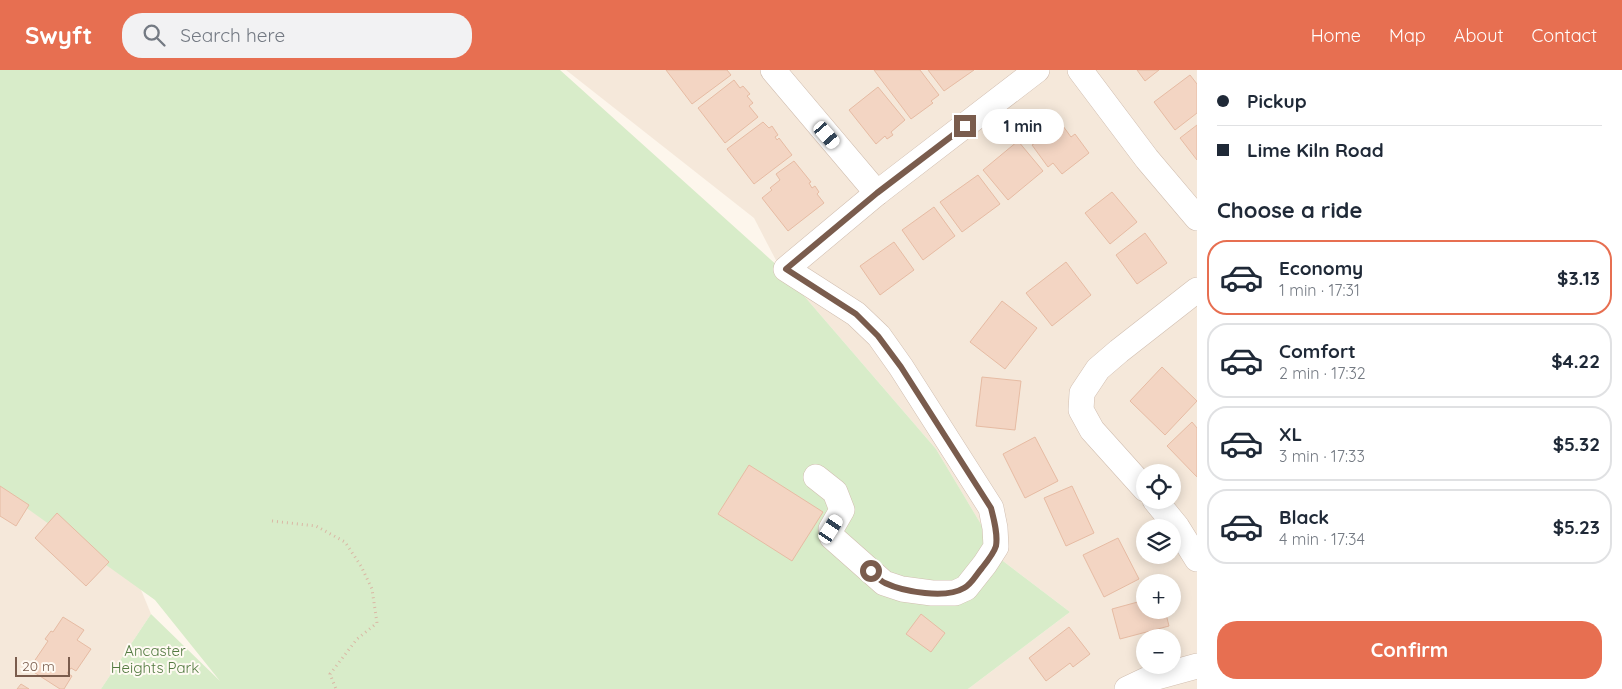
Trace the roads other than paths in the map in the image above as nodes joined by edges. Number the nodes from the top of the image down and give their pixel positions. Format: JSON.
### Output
{"nodes":[{"id":1,"x":773,"y":70,"type":"edge"},
{"id":2,"x":1037,"y":70,"type":"edge"},
{"id":3,"x":1080,"y":70,"type":"edge"},
{"id":4,"x":877,"y":193,"type":"junction"},
{"id":5,"x":1197,"y":218,"type":"edge"},
{"id":6,"x":1197,"y":290,"type":"edge"},
{"id":7,"x":816,"y":477,"type":"dead end"},
{"id":8,"x":1136,"y":479,"type":"edge"},
{"id":9,"x":1162,"y":509,"type":"edge"},
{"id":10,"x":1197,"y":559,"type":"edge"},
{"id":11,"x":1197,"y":666,"type":"edge"},
{"id":12,"x":1127,"y":689,"type":"edge"}],
"edges":[{"from":1,"to":4,"type":"street"},
{"from":2,"to":4,"type":"street"},
{"from":3,"to":5,"type":"street"},
{"from":4,"to":7,"type":"street"},
{"from":6,"to":8,"type":"street"},
{"from":9,"to":10,"type":"street"},
{"from":11,"to":12,"type":"street"}]}
